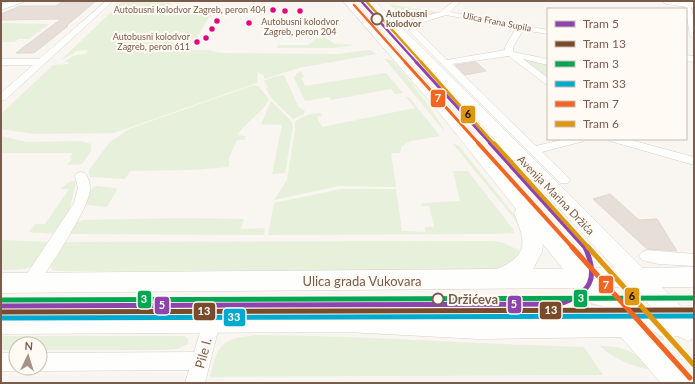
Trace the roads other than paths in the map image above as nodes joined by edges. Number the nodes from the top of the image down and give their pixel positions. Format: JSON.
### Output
{"nodes":[{"id":1,"x":22,"y":1,"type":"edge"},
{"id":2,"x":110,"y":1,"type":"edge"},
{"id":3,"x":348,"y":1,"type":"edge"},
{"id":4,"x":370,"y":1,"type":"edge"},
{"id":5,"x":458,"y":1,"type":"edge"},
{"id":6,"x":666,"y":1,"type":"edge"},
{"id":7,"x":690,"y":5,"type":"edge"},
{"id":8,"x":1,"y":7,"type":"edge"},
{"id":9,"x":446,"y":13,"type":"junction"},
{"id":10,"x":520,"y":26,"type":"junction"},
{"id":11,"x":404,"y":30,"type":"junction"},
{"id":12,"x":547,"y":32,"type":"edge"},
{"id":13,"x":694,"y":36,"type":"edge"},
{"id":14,"x":509,"y":53,"type":"junction"},
{"id":15,"x":1,"y":62,"type":"edge"},
{"id":16,"x":41,"y":62,"type":"junction"},
{"id":17,"x":547,"y":62,"type":"edge"},
{"id":18,"x":445,"y":63,"type":"junction"},
{"id":19,"x":547,"y":82,"type":"edge"},
{"id":20,"x":1,"y":98,"type":"edge"},
{"id":21,"x":576,"y":140,"type":"edge"},
{"id":22,"x":618,"y":140,"type":"edge"},
{"id":23,"x":534,"y":150,"type":"junction"},
{"id":24,"x":694,"y":160,"type":"edge"},
{"id":25,"x":81,"y":176,"type":"dead end"},
{"id":26,"x":564,"y":180,"type":"dead end"},
{"id":27,"x":513,"y":192,"type":"junction"},
{"id":28,"x":647,"y":256,"type":"dead end"},
{"id":29,"x":694,"y":260,"type":"edge"},
{"id":30,"x":636,"y":277,"type":"junction"},
{"id":31,"x":694,"y":277,"type":"edge"},
{"id":32,"x":584,"y":279,"type":"junction"},
{"id":33,"x":485,"y":280,"type":"junction"},
{"id":34,"x":1,"y":283,"type":"edge"},
{"id":35,"x":30,"y":283,"type":"junction"},
{"id":36,"x":211,"y":322,"type":"junction"},
{"id":37,"x":1,"y":323,"type":"edge"},
{"id":38,"x":627,"y":325,"type":"junction"},
{"id":39,"x":690,"y":328,"type":"edge"},
{"id":40,"x":48,"y":362,"type":"edge"},
{"id":41,"x":201,"y":362,"type":"junction"},
{"id":42,"x":195,"y":383,"type":"edge"},
{"id":43,"x":679,"y":383,"type":"edge"}],
"edges":[{"from":1,"to":8,"type":"street"},
{"from":2,"to":16,"type":"street"},
{"from":3,"to":27,"type":"main road"},
{"from":4,"to":11,"type":"main road","name":"Avenija Marina Držića"},
{"from":5,"to":9,"type":"street"},
{"from":6,"to":7,"type":"street"},
{"from":7,"to":13,"type":"street"},
{"from":9,"to":10,"type":"street","name":"Ulica Frana Supila"},
{"from":9,"to":11,"type":"street"},
{"from":10,"to":12,"type":"street","name":"Ulica Frana Supila"},
{"from":10,"to":14,"type":"street"},
{"from":11,"to":18,"type":"street","name":"Avenija Marina Držića"},
{"from":11,"to":30,"type":"main road","name":"Avenija Marina Držića"},
{"from":14,"to":17,"type":"street"},
{"from":14,"to":18,"type":"street"},
{"from":14,"to":19,"type":"street"},
{"from":15,"to":16,"type":"street"},
{"from":16,"to":20,"type":"street"},
{"from":18,"to":23,"type":"street","name":"Avenija Marina Držića"},
{"from":21,"to":23,"type":"street"},
{"from":22,"to":24,"type":"street"},
{"from":23,"to":26,"type":"street","name":"Avenija Marina Držića"},
{"from":25,"to":35,"type":"street"},
{"from":27,"to":32,"type":"main road"},
{"from":27,"to":33,"type":"main road"},
{"from":28,"to":29,"type":"street"},
{"from":30,"to":31,"type":"main road","name":"Ulica grada Vukovara"},
{"from":30,"to":32,"type":"main road","name":"Ulica grada Vukovara"},
{"from":30,"to":39,"type":"main road","name":"Avenija Marina Držića"},
{"from":32,"to":33,"type":"main road","name":"Ulica grada Vukovara"},
{"from":32,"to":38,"type":"main road"},
{"from":33,"to":35,"type":"main road","name":"Ulica grada Vukovara"},
{"from":34,"to":35,"type":"main road","name":"Ulica grada Vukovara"},
{"from":36,"to":37,"type":"main road"},
{"from":36,"to":38,"type":"main road"},
{"from":36,"to":41,"type":"street","name":"Pile I."},
{"from":38,"to":39,"type":"main road"},
{"from":38,"to":43,"type":"main road"},
{"from":40,"to":41,"type":"street"},
{"from":41,"to":42,"type":"street","name":"Pile I."}]}
